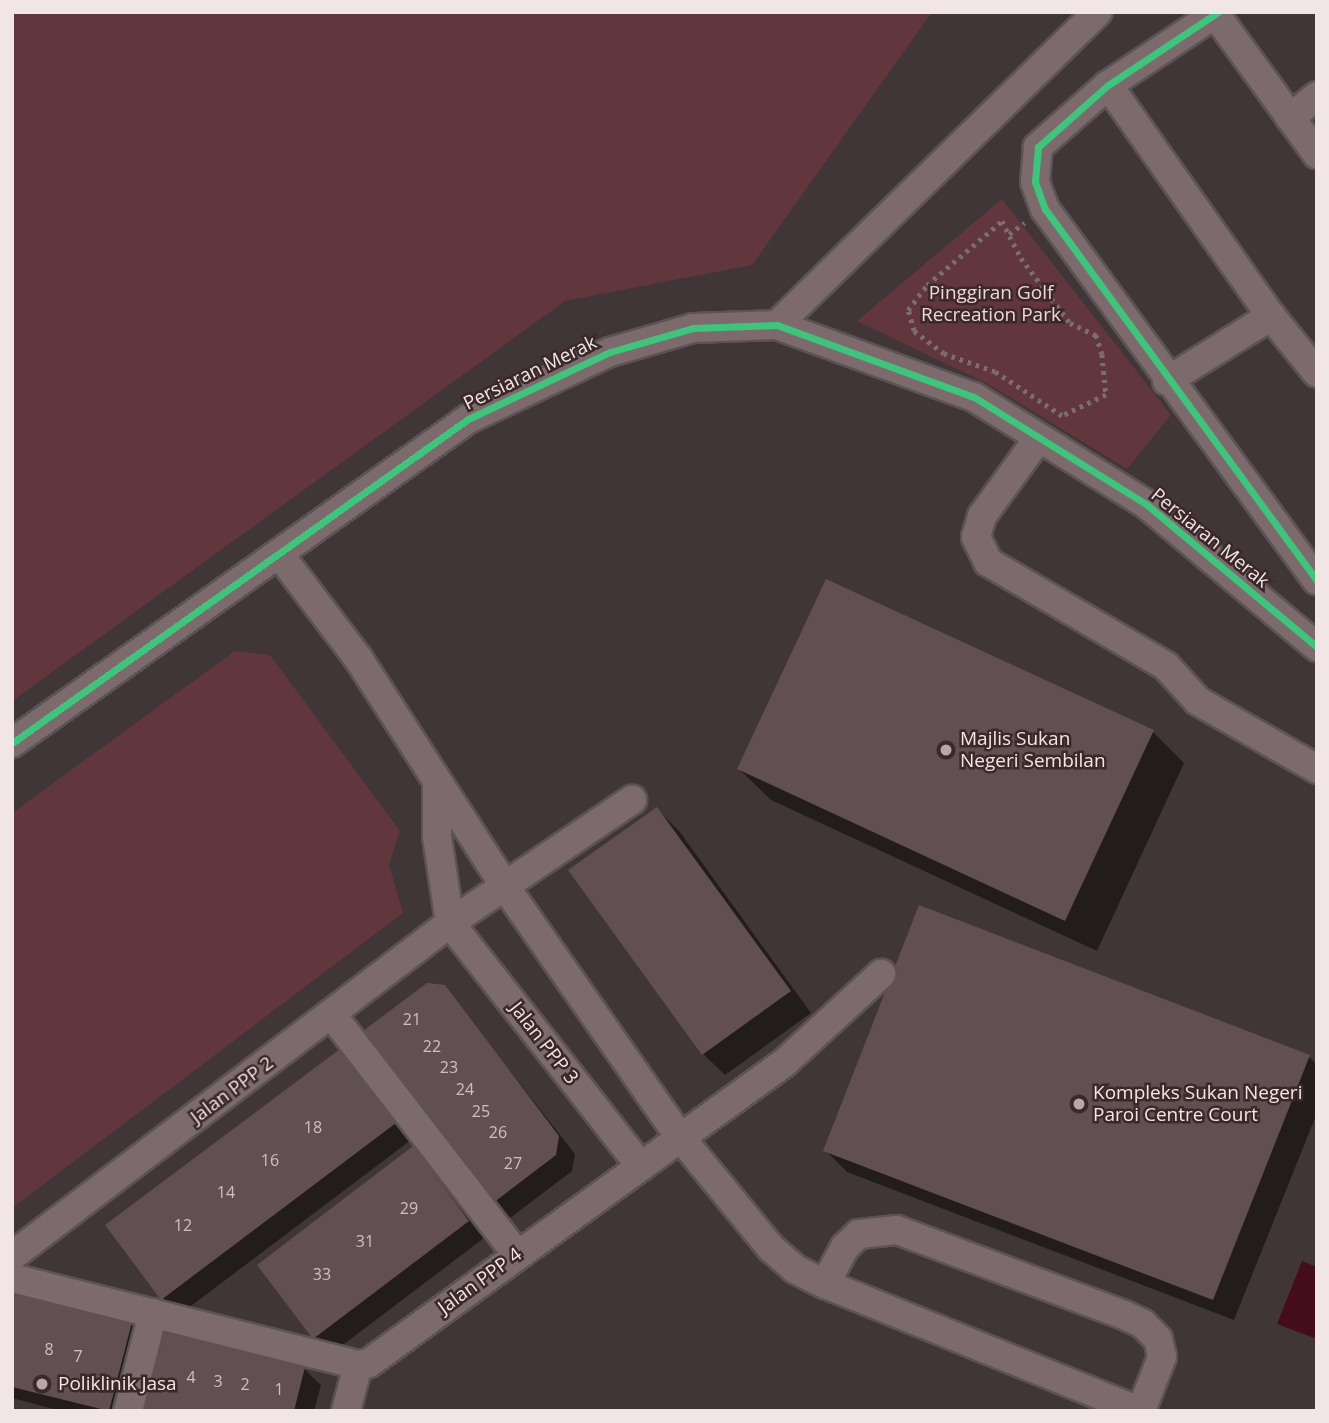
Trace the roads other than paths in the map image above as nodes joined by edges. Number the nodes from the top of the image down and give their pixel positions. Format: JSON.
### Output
{"nodes":[{"id":1,"x":1098,"y":12,"type":"edge"},
{"id":2,"x":1217,"y":13,"type":"edge"},
{"id":3,"x":1108,"y":85,"type":"junction"},
{"id":4,"x":1317,"y":96,"type":"edge"},
{"id":5,"x":1290,"y":118,"type":"junction"},
{"id":6,"x":1317,"y":154,"type":"edge"},
{"id":7,"x":1271,"y":316,"type":"junction"},
{"id":8,"x":777,"y":325,"type":"junction"},
{"id":9,"x":1317,"y":373,"type":"edge"},
{"id":10,"x":1167,"y":381,"type":"junction"},
{"id":11,"x":1038,"y":439,"type":"junction"},
{"id":12,"x":279,"y":554,"type":"junction"},
{"id":13,"x":1317,"y":580,"type":"edge"},
{"id":14,"x":1317,"y":647,"type":"edge"},
{"id":15,"x":12,"y":743,"type":"edge"},
{"id":16,"x":1317,"y":769,"type":"edge"},
{"id":17,"x":437,"y":784,"type":"junction"},
{"id":18,"x":632,"y":800,"type":"dead end"},
{"id":19,"x":506,"y":888,"type":"junction"},
{"id":20,"x":450,"y":923,"type":"junction"},
{"id":21,"x":881,"y":974,"type":"dead end"},
{"id":22,"x":332,"y":1014,"type":"junction"},
{"id":23,"x":680,"y":1137,"type":"junction"},
{"id":24,"x":639,"y":1164,"type":"junction"},
{"id":25,"x":517,"y":1254,"type":"junction"},
{"id":26,"x":12,"y":1256,"type":"edge"},
{"id":27,"x":12,"y":1278,"type":"edge"},
{"id":28,"x":825,"y":1284,"type":"junction"},
{"id":29,"x":153,"y":1313,"type":"junction"},
{"id":30,"x":358,"y":1365,"type":"junction"},
{"id":31,"x":128,"y":1411,"type":"edge"},
{"id":32,"x":346,"y":1411,"type":"edge"},
{"id":33,"x":1141,"y":1411,"type":"edge"}],
"edges":[{"from":1,"to":8,"type":"street"},
{"from":2,"to":3,"type":"street"},
{"from":2,"to":5,"type":"street"},
{"from":3,"to":7,"type":"street"},
{"from":3,"to":10,"type":"street"},
{"from":4,"to":5,"type":"street"},
{"from":5,"to":6,"type":"street"},
{"from":7,"to":9,"type":"street"},
{"from":7,"to":10,"type":"street"},
{"from":8,"to":11,"type":"street","name":"Persiaran Merak"},
{"from":8,"to":12,"type":"street","name":"Persiaran Merak"},
{"from":10,"to":13,"type":"street"},
{"from":11,"to":14,"type":"street","name":"Persiaran Merak"},
{"from":11,"to":16,"type":"street"},
{"from":12,"to":15,"type":"street","name":"Persiaran Merak"},
{"from":12,"to":17,"type":"street"},
{"from":17,"to":19,"type":"street"},
{"from":17,"to":20,"type":"street"},
{"from":18,"to":19,"type":"street","name":"Jalan PPP 2"},
{"from":19,"to":20,"type":"street","name":"Jalan PPP 2"},
{"from":19,"to":23,"type":"street"},
{"from":20,"to":22,"type":"street","name":"Jalan PPP 2"},
{"from":20,"to":24,"type":"street","name":"Jalan PPP 3"},
{"from":21,"to":23,"type":"street","name":"Jalan PPP 4"},
{"from":22,"to":25,"type":"street"},
{"from":22,"to":26,"type":"street","name":"Jalan PPP 2"},
{"from":23,"to":24,"type":"street","name":"Jalan PPP 4"},
{"from":23,"to":28,"type":"street"},
{"from":24,"to":25,"type":"street","name":"Jalan PPP 4"},
{"from":25,"to":30,"type":"street","name":"Jalan PPP 4"},
{"from":27,"to":29,"type":"street"},
{"from":28,"to":33,"type":"street"},
{"from":28,"to":33,"type":"street"},
{"from":29,"to":30,"type":"street"},
{"from":29,"to":31,"type":"street"},
{"from":30,"to":32,"type":"street"}]}
